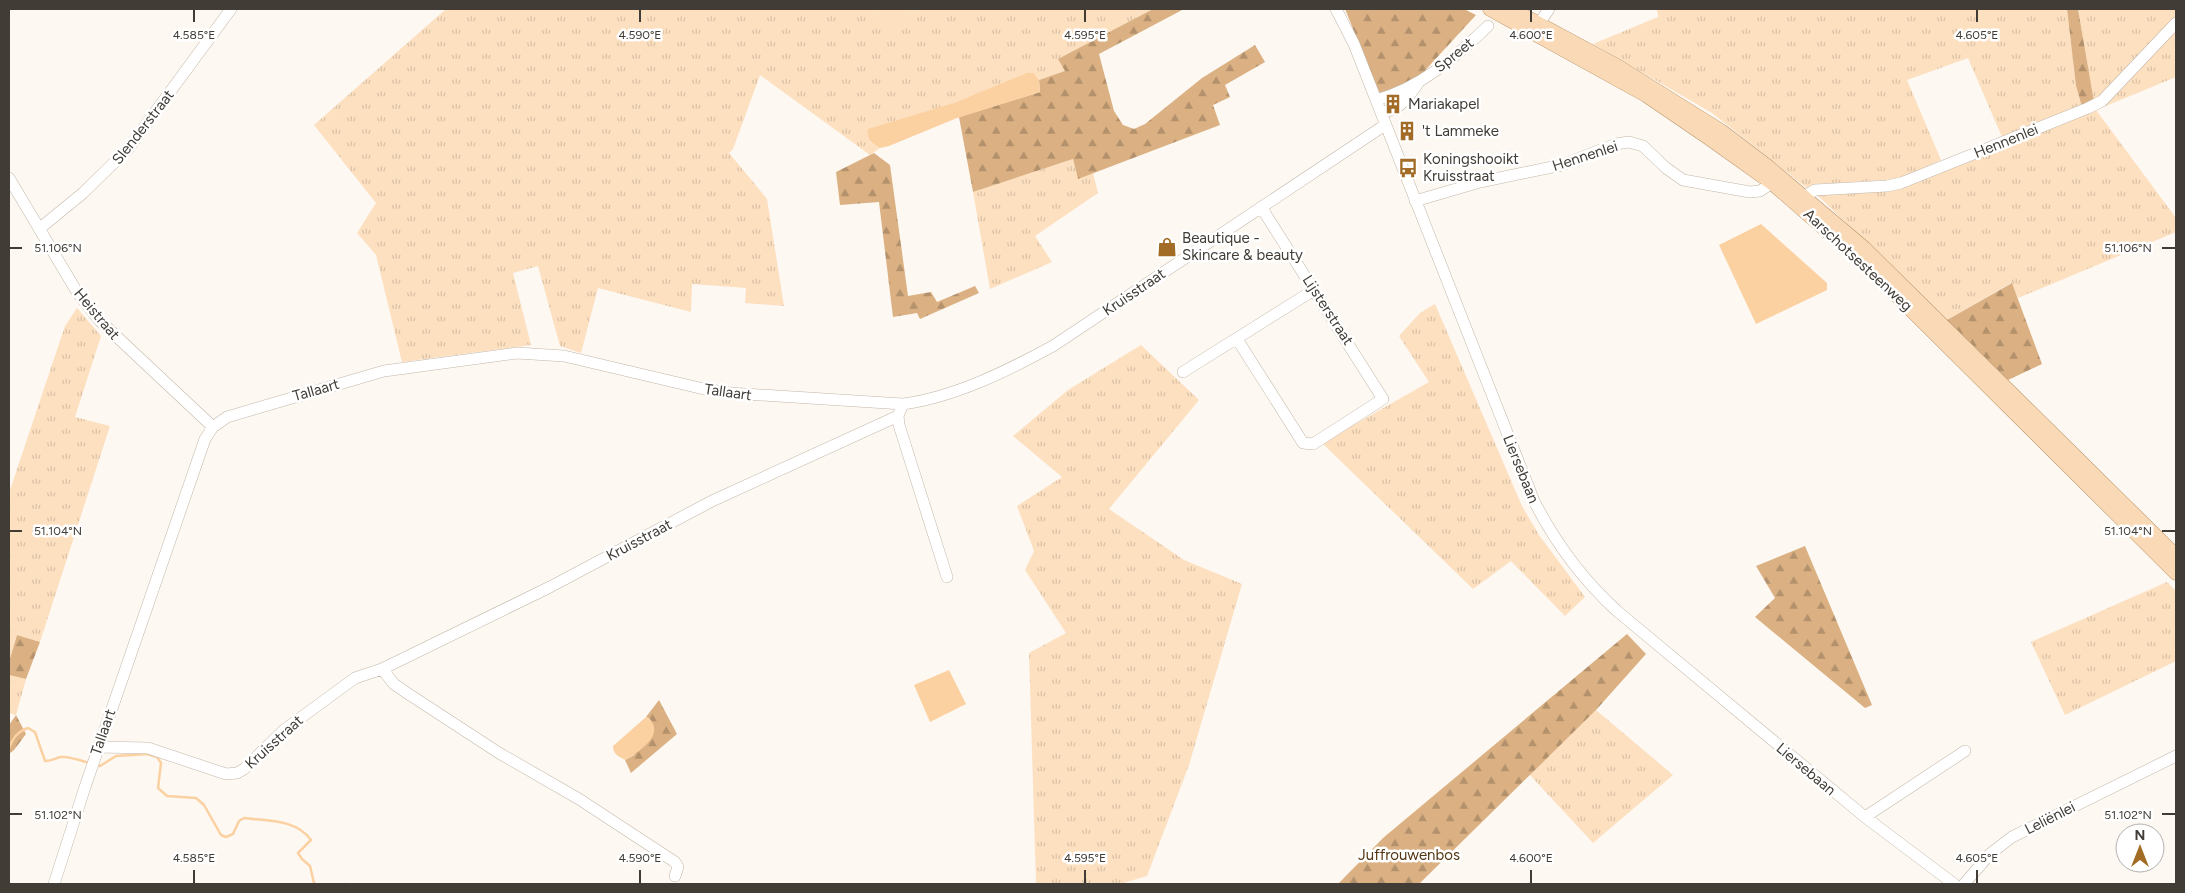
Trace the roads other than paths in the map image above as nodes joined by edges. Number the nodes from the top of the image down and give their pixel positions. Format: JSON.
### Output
{"nodes":[{"id":1,"x":230,"y":9,"type":"edge"},
{"id":2,"x":1336,"y":9,"type":"edge"},
{"id":3,"x":1490,"y":9,"type":"edge"},
{"id":4,"x":1511,"y":9,"type":"edge"},
{"id":5,"x":1549,"y":9,"type":"edge"},
{"id":6,"x":2176,"y":22,"type":"edge"},
{"id":7,"x":1488,"y":26,"type":"dead end"},
{"id":8,"x":1536,"y":28,"type":"junction"},
{"id":9,"x":1419,"y":82,"type":"junction"},
{"id":10,"x":1376,"y":100,"type":"junction"},
{"id":11,"x":1381,"y":112,"type":"junction"},
{"id":12,"x":1385,"y":125,"type":"junction"},
{"id":13,"x":9,"y":178,"type":"edge"},
{"id":14,"x":1772,"y":183,"type":"junction"},
{"id":15,"x":1804,"y":197,"type":"junction"},
{"id":16,"x":1415,"y":201,"type":"junction"},
{"id":17,"x":1261,"y":207,"type":"junction"},
{"id":18,"x":39,"y":229,"type":"junction"},
{"id":19,"x":1314,"y":290,"type":"junction"},
{"id":20,"x":1237,"y":339,"type":"junction"},
{"id":21,"x":1183,"y":372,"type":"dead end"},
{"id":22,"x":903,"y":404,"type":"junction"},
{"id":23,"x":898,"y":416,"type":"junction"},
{"id":24,"x":213,"y":427,"type":"junction"},
{"id":25,"x":2176,"y":556,"type":"edge"},
{"id":26,"x":2176,"y":573,"type":"edge"},
{"id":27,"x":947,"y":576,"type":"dead end"},
{"id":28,"x":382,"y":668,"type":"junction"},
{"id":29,"x":98,"y":747,"type":"junction"},
{"id":30,"x":1966,"y":751,"type":"dead end"},
{"id":31,"x":2176,"y":756,"type":"edge"},
{"id":32,"x":1865,"y":817,"type":"junction"},
{"id":33,"x":675,"y":876,"type":"dead end"},
{"id":34,"x":54,"y":884,"type":"edge"},
{"id":35,"x":1954,"y":884,"type":"edge"},
{"id":36,"x":1964,"y":884,"type":"edge"}],
"edges":[{"from":1,"to":18,"type":"street","name":"Slenderstraat"},
{"from":2,"to":10,"type":"street","name":"Liersebaan"},
{"from":3,"to":8,"type":"main road","name":"Aarschotsesteenweg"},
{"from":4,"to":8,"type":"main road","name":"Aarschotsesteenweg"},
{"from":5,"to":8,"type":"street"},
{"from":6,"to":15,"type":"street","name":"Hennenlei"},
{"from":7,"to":9,"type":"street","name":"Spreet"},
{"from":8,"to":14,"type":"main road","name":"Aarschotsesteenweg"},
{"from":8,"to":15,"type":"main road","name":"Aarschotsesteenweg"},
{"from":9,"to":10,"type":"street","name":"Spreet"},
{"from":9,"to":11,"type":"street","name":"Spreet"},
{"from":10,"to":11,"type":"street","name":"Liersebaan"},
{"from":11,"to":12,"type":"street","name":"Liersebaan"},
{"from":12,"to":16,"type":"street","name":"Liersebaan"},
{"from":12,"to":17,"type":"street","name":"Kruisstraat"},
{"from":13,"to":18,"type":"street","name":"Heistraat"},
{"from":14,"to":16,"type":"street","name":"Hennenlei"},
{"from":14,"to":26,"type":"main road","name":"Aarschotsesteenweg"},
{"from":15,"to":25,"type":"main road","name":"Aarschotsesteenweg"},
{"from":16,"to":32,"type":"street","name":"Liersebaan"},
{"from":17,"to":19,"type":"street","name":"Lijsterstraat"},
{"from":17,"to":22,"type":"street","name":"Kruisstraat"},
{"from":18,"to":24,"type":"street","name":"Heistraat"},
{"from":19,"to":20,"type":"street"},
{"from":19,"to":20,"type":"street","name":"Lijsterstraat"},
{"from":20,"to":21,"type":"street"},
{"from":22,"to":23,"type":"street"},
{"from":22,"to":24,"type":"street","name":"Tallaart"},
{"from":23,"to":27,"type":"street"},
{"from":23,"to":28,"type":"street","name":"Kruisstraat"},
{"from":24,"to":29,"type":"street","name":"Tallaart"},
{"from":28,"to":29,"type":"street","name":"Kruisstraat"},
{"from":28,"to":33,"type":"street"},
{"from":29,"to":34,"type":"street","name":"Tallaart"},
{"from":30,"to":32,"type":"street"},
{"from":31,"to":36,"type":"street","name":"Leliënlei"},
{"from":32,"to":35,"type":"street","name":"Liersebaan"}]}
